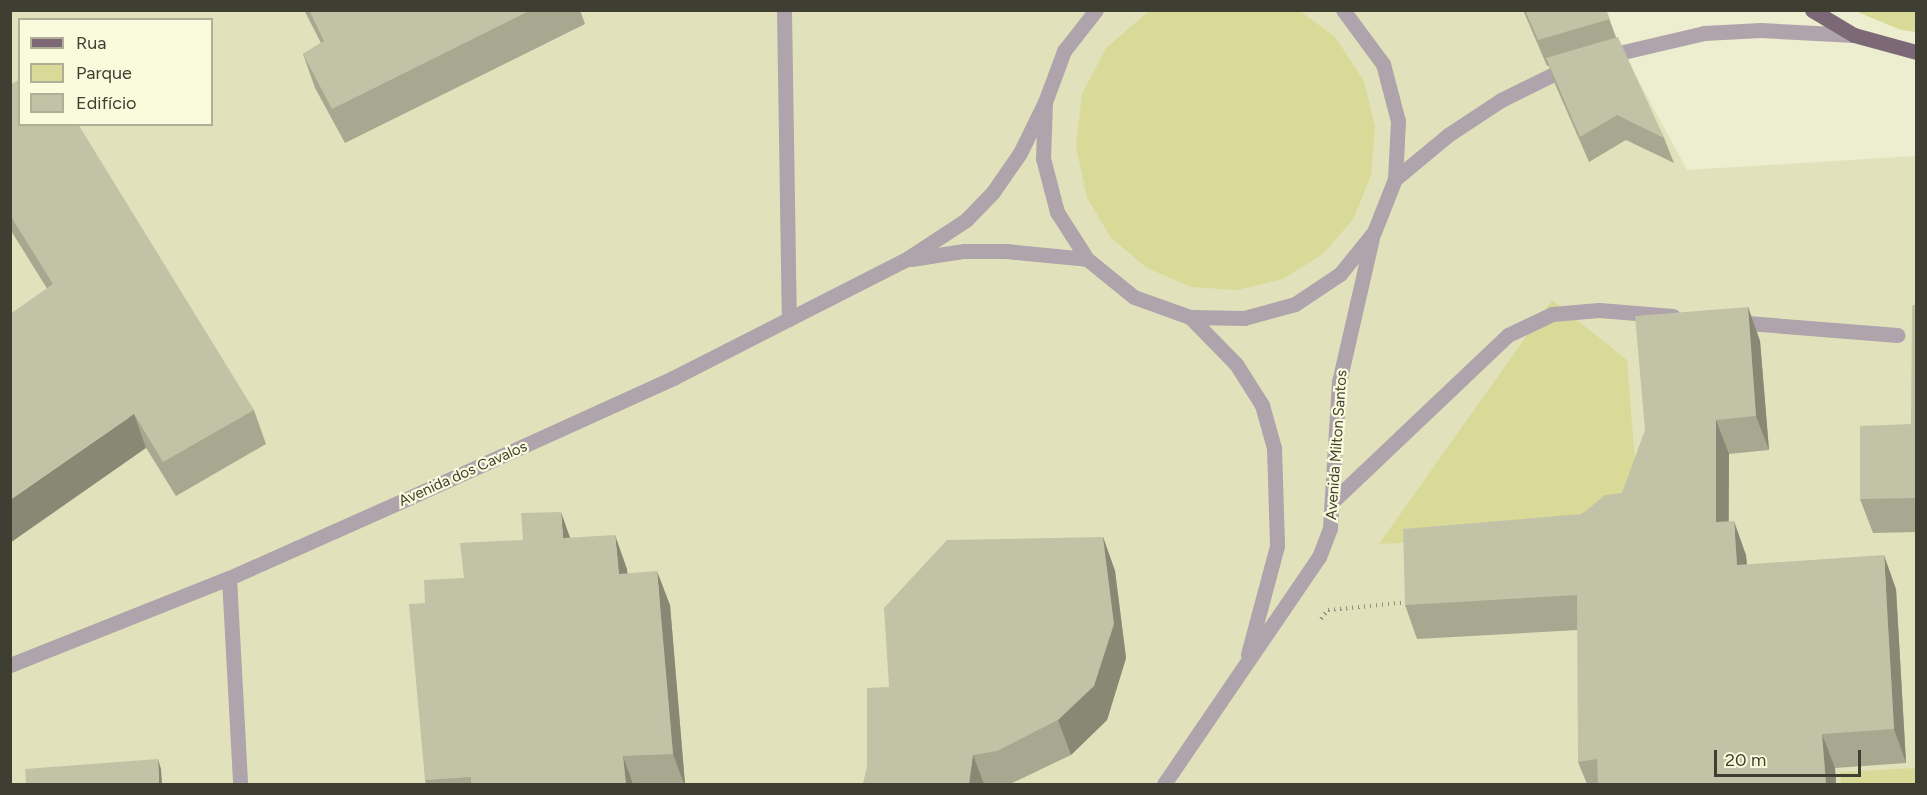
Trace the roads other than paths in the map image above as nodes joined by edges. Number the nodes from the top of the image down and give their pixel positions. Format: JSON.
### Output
{"nodes":[{"id":1,"x":784,"y":10,"type":"edge"},
{"id":2,"x":1096,"y":10,"type":"edge"},
{"id":3,"x":1343,"y":10,"type":"edge"},
{"id":4,"x":1812,"y":10,"type":"edge"},
{"id":5,"x":1854,"y":34,"type":"junction"},
{"id":6,"x":1917,"y":52,"type":"edge"},
{"id":7,"x":1045,"y":102,"type":"junction"},
{"id":8,"x":1395,"y":178,"type":"junction"},
{"id":9,"x":1374,"y":232,"type":"junction"},
{"id":10,"x":1087,"y":259,"type":"junction"},
{"id":11,"x":905,"y":260,"type":"junction"},
{"id":12,"x":1190,"y":317,"type":"junction"},
{"id":13,"x":1694,"y":318,"type":"edge"},
{"id":14,"x":789,"y":319,"type":"junction"},
{"id":15,"x":1718,"y":320,"type":"edge"},
{"id":16,"x":1897,"y":335,"type":"dead end"},
{"id":17,"x":1333,"y":501,"type":"junction"},
{"id":18,"x":229,"y":578,"type":"junction"},
{"id":19,"x":10,"y":664,"type":"edge"},
{"id":20,"x":1242,"y":671,"type":"junction"},
{"id":21,"x":240,"y":784,"type":"edge"},
{"id":22,"x":1164,"y":784,"type":"edge"}],
"edges":[{"from":1,"to":14,"type":"street"},
{"from":2,"to":7,"type":"street"},
{"from":3,"to":8,"type":"street"},
{"from":4,"to":5,"type":"main road"},
{"from":5,"to":6,"type":"main road"},
{"from":5,"to":8,"type":"street"},
{"from":7,"to":10,"type":"street"},
{"from":7,"to":11,"type":"street","name":"Avenida dos Cavalos"},
{"from":8,"to":9,"type":"street"},
{"from":9,"to":12,"type":"street"},
{"from":9,"to":17,"type":"street","name":"Avenida Milton Santos"},
{"from":10,"to":11,"type":"street","name":"Avenida dos Cavalos"},
{"from":10,"to":12,"type":"street"},
{"from":11,"to":14,"type":"street","name":"Avenida dos Cavalos"},
{"from":12,"to":20,"type":"street","name":"Avenida Milton Santos"},
{"from":13,"to":17,"type":"street"},
{"from":14,"to":18,"type":"street","name":"Avenida dos Cavalos"},
{"from":15,"to":16,"type":"street"},
{"from":17,"to":20,"type":"street","name":"Avenida Milton Santos"},
{"from":18,"to":19,"type":"street","name":"Avenida dos Cavalos"},
{"from":18,"to":21,"type":"street"},
{"from":20,"to":22,"type":"street","name":"Avenida Milton Santos"}]}
